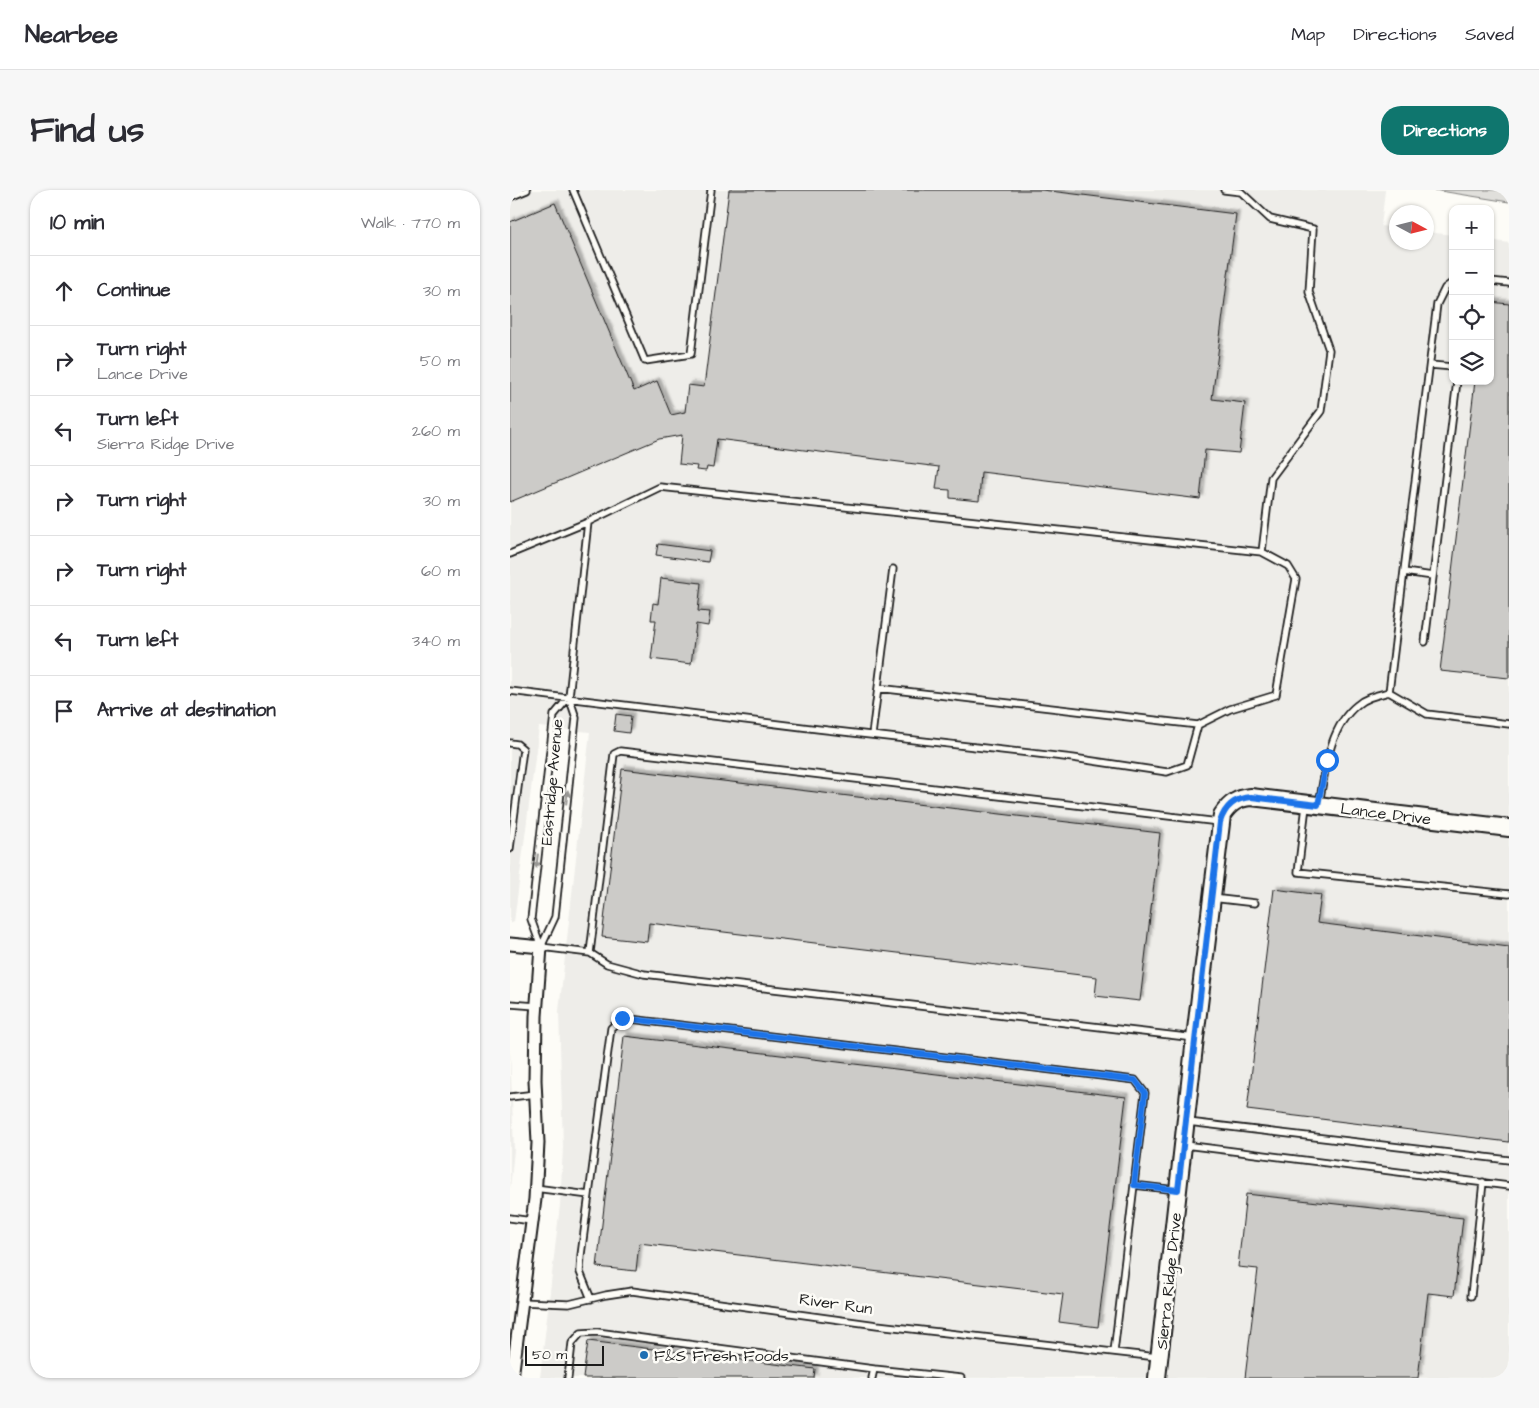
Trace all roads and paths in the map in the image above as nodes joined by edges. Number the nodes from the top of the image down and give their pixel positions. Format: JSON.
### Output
{"nodes":[{"id":1,"x":527,"y":190,"type":"edge"},
{"id":2,"x":573,"y":190,"type":"edge"},
{"id":3,"x":711,"y":190,"type":"edge"},
{"id":4,"x":1224,"y":190,"type":"edge"},
{"id":5,"x":510,"y":197,"type":"edge"},
{"id":6,"x":1494,"y":281,"type":"edge"},
{"id":7,"x":1509,"y":283,"type":"edge"},
{"id":8,"x":1449,"y":285,"type":"edge"},
{"id":9,"x":1430,"y":365,"type":"junction"},
{"id":10,"x":1449,"y":367,"type":"edge"},
{"id":11,"x":1457,"y":385,"type":"edge"},
{"id":12,"x":588,"y":522,"type":"junction"},
{"id":13,"x":1262,"y":552,"type":"junction"},
{"id":14,"x":510,"y":554,"type":"edge"},
{"id":15,"x":894,"y":569,"type":"dead end"},
{"id":16,"x":1404,"y":572,"type":"junction"},
{"id":17,"x":1433,"y":576,"type":"junction"},
{"id":18,"x":1425,"y":642,"type":"dead end"},
{"id":19,"x":878,"y":688,"type":"junction"},
{"id":20,"x":510,"y":690,"type":"edge"},
{"id":21,"x":1389,"y":692,"type":"junction"},
{"id":22,"x":569,"y":697,"type":"junction"},
{"id":23,"x":1509,"y":724,"type":"edge"},
{"id":24,"x":1198,"y":726,"type":"junction"},
{"id":25,"x":872,"y":735,"type":"junction"},
{"id":26,"x":510,"y":743,"type":"edge"},
{"id":27,"x":1234,"y":801,"type":"joint"},
{"id":28,"x":1312,"y":805,"type":"junction"},
{"id":29,"x":1220,"y":822,"type":"junction"},
{"id":30,"x":1509,"y":828,"type":"edge"},
{"id":31,"x":510,"y":849,"type":"edge"},
{"id":32,"x":1509,"y":894,"type":"edge"},
{"id":33,"x":1211,"y":898,"type":"junction"},
{"id":34,"x":1255,"y":902,"type":"dead end"},
{"id":35,"x":510,"y":944,"type":"edge"},
{"id":36,"x":541,"y":948,"type":"junction"},
{"id":37,"x":590,"y":953,"type":"junction"},
{"id":38,"x":510,"y":1004,"type":"edge"},
{"id":39,"x":536,"y":1006,"type":"junction"},
{"id":40,"x":1195,"y":1038,"type":"junction"},
{"id":41,"x":536,"y":1094,"type":"junction"},
{"id":42,"x":510,"y":1097,"type":"edge"},
{"id":43,"x":1186,"y":1122,"type":"junction"},
{"id":44,"x":1183,"y":1145,"type":"junction"},
{"id":45,"x":1509,"y":1160,"type":"edge"},
{"id":46,"x":1483,"y":1182,"type":"junction"},
{"id":47,"x":1134,"y":1185,"type":"junction"},
{"id":48,"x":1509,"y":1186,"type":"edge"},
{"id":49,"x":535,"y":1188,"type":"junction"},
{"id":50,"x":1178,"y":1190,"type":"junction"},
{"id":51,"x":589,"y":1195,"type":"junction"},
{"id":52,"x":510,"y":1218,"type":"edge"},
{"id":53,"x":532,"y":1221,"type":"junction"},
{"id":54,"x":1471,"y":1296,"type":"dead end"},
{"id":55,"x":591,"y":1299,"type":"junction"},
{"id":56,"x":516,"y":1301,"type":"edge"},
{"id":57,"x":1114,"y":1352,"type":"junction"},
{"id":58,"x":1160,"y":1357,"type":"junction"},
{"id":59,"x":874,"y":1369,"type":"junction"},
{"id":60,"x":512,"y":1378,"type":"edge"},
{"id":61,"x":568,"y":1378,"type":"edge"},
{"id":62,"x":872,"y":1378,"type":"edge"},
{"id":63,"x":961,"y":1378,"type":"edge"},
{"id":64,"x":1157,"y":1378,"type":"edge"}],
"edges":[{"from":1,"to":5,"type":"lane"},
{"from":2,"to":3,"type":"lane"},
{"from":4,"to":13,"type":"lane"},
{"from":6,"to":7,"type":"lane"},
{"from":8,"to":9,"type":"lane"},
{"from":9,"to":10,"type":"lane"},
{"from":9,"to":16,"type":"lane"},
{"from":11,"to":17,"type":"lane"},
{"from":12,"to":13,"type":"lane"},
{"from":12,"to":14,"type":"lane"},
{"from":12,"to":22,"type":"lane"},
{"from":13,"to":24,"type":"lane"},
{"from":15,"to":19,"type":"lane"},
{"from":16,"to":17,"type":"lane"},
{"from":16,"to":21,"type":"lane"},
{"from":17,"to":18,"type":"lane"},
{"from":19,"to":24,"type":"lane"},
{"from":19,"to":25,"type":"lane"},
{"from":20,"to":22,"type":"lane"},
{"from":21,"to":23,"type":"lane"},
{"from":21,"to":28,"type":"lane"},
{"from":22,"to":25,"type":"lane"},
{"from":36,"to":22,"type":"lane","name":"Eastridge Avenue","one_way":true},
{"from":22,"to":36,"type":"lane","name":"Eastridge Avenue","one_way":true},
{"from":24,"to":25,"type":"lane"},
{"from":26,"to":31,"type":"lane"},
{"from":27,"to":28,"type":"street","name":"Lance Drive"},
{"from":27,"to":29,"type":"street","name":"Sierra Ridge Drive"},
{"from":28,"to":30,"type":"street","name":"Lance Drive"},
{"from":28,"to":32,"type":"lane"},
{"from":29,"to":33,"type":"street","name":"Sierra Ridge Drive"},
{"from":29,"to":37,"type":"lane"},
{"from":33,"to":34,"type":"lane"},
{"from":33,"to":40,"type":"street","name":"Sierra Ridge Drive"},
{"from":35,"to":36,"type":"street"},
{"from":36,"to":37,"type":"lane"},
{"from":36,"to":39,"type":"street","name":"Eastridge Avenue"},
{"from":37,"to":40,"type":"lane"},
{"from":38,"to":39,"type":"lane"},
{"from":39,"to":41,"type":"street","name":"Eastridge Avenue"},
{"from":40,"to":43,"type":"street","name":"Sierra Ridge Drive"},
{"from":41,"to":42,"type":"lane"},
{"from":41,"to":49,"type":"street","name":"Eastridge Avenue"},
{"from":43,"to":44,"type":"street","name":"Sierra Ridge Drive"},
{"from":43,"to":45,"type":"lane"},
{"from":44,"to":46,"type":"lane"},
{"from":44,"to":50,"type":"street","name":"Sierra Ridge Drive"},
{"from":46,"to":48,"type":"lane"},
{"from":46,"to":54,"type":"lane"},
{"from":47,"to":50,"type":"lane"},
{"from":47,"to":51,"type":"lane"},
{"from":47,"to":57,"type":"lane"},
{"from":49,"to":51,"type":"lane"},
{"from":49,"to":53,"type":"street","name":"Eastridge Avenue"},
{"from":50,"to":58,"type":"street","name":"Sierra Ridge Drive"},
{"from":51,"to":55,"type":"lane"},
{"from":52,"to":53,"type":"lane"},
{"from":53,"to":56,"type":"street","name":"Eastridge Avenue"},
{"from":55,"to":56,"type":"lane","name":"River Run"},
{"from":55,"to":57,"type":"lane","name":"River Run"},
{"from":56,"to":60,"type":"street","name":"Eastridge Avenue"},
{"from":57,"to":58,"type":"lane","name":"River Run"},
{"from":58,"to":64,"type":"street","name":"Sierra Ridge Drive"},
{"from":59,"to":61,"type":"lane"},
{"from":59,"to":62,"type":"lane"},
{"from":59,"to":63,"type":"lane"}]}
